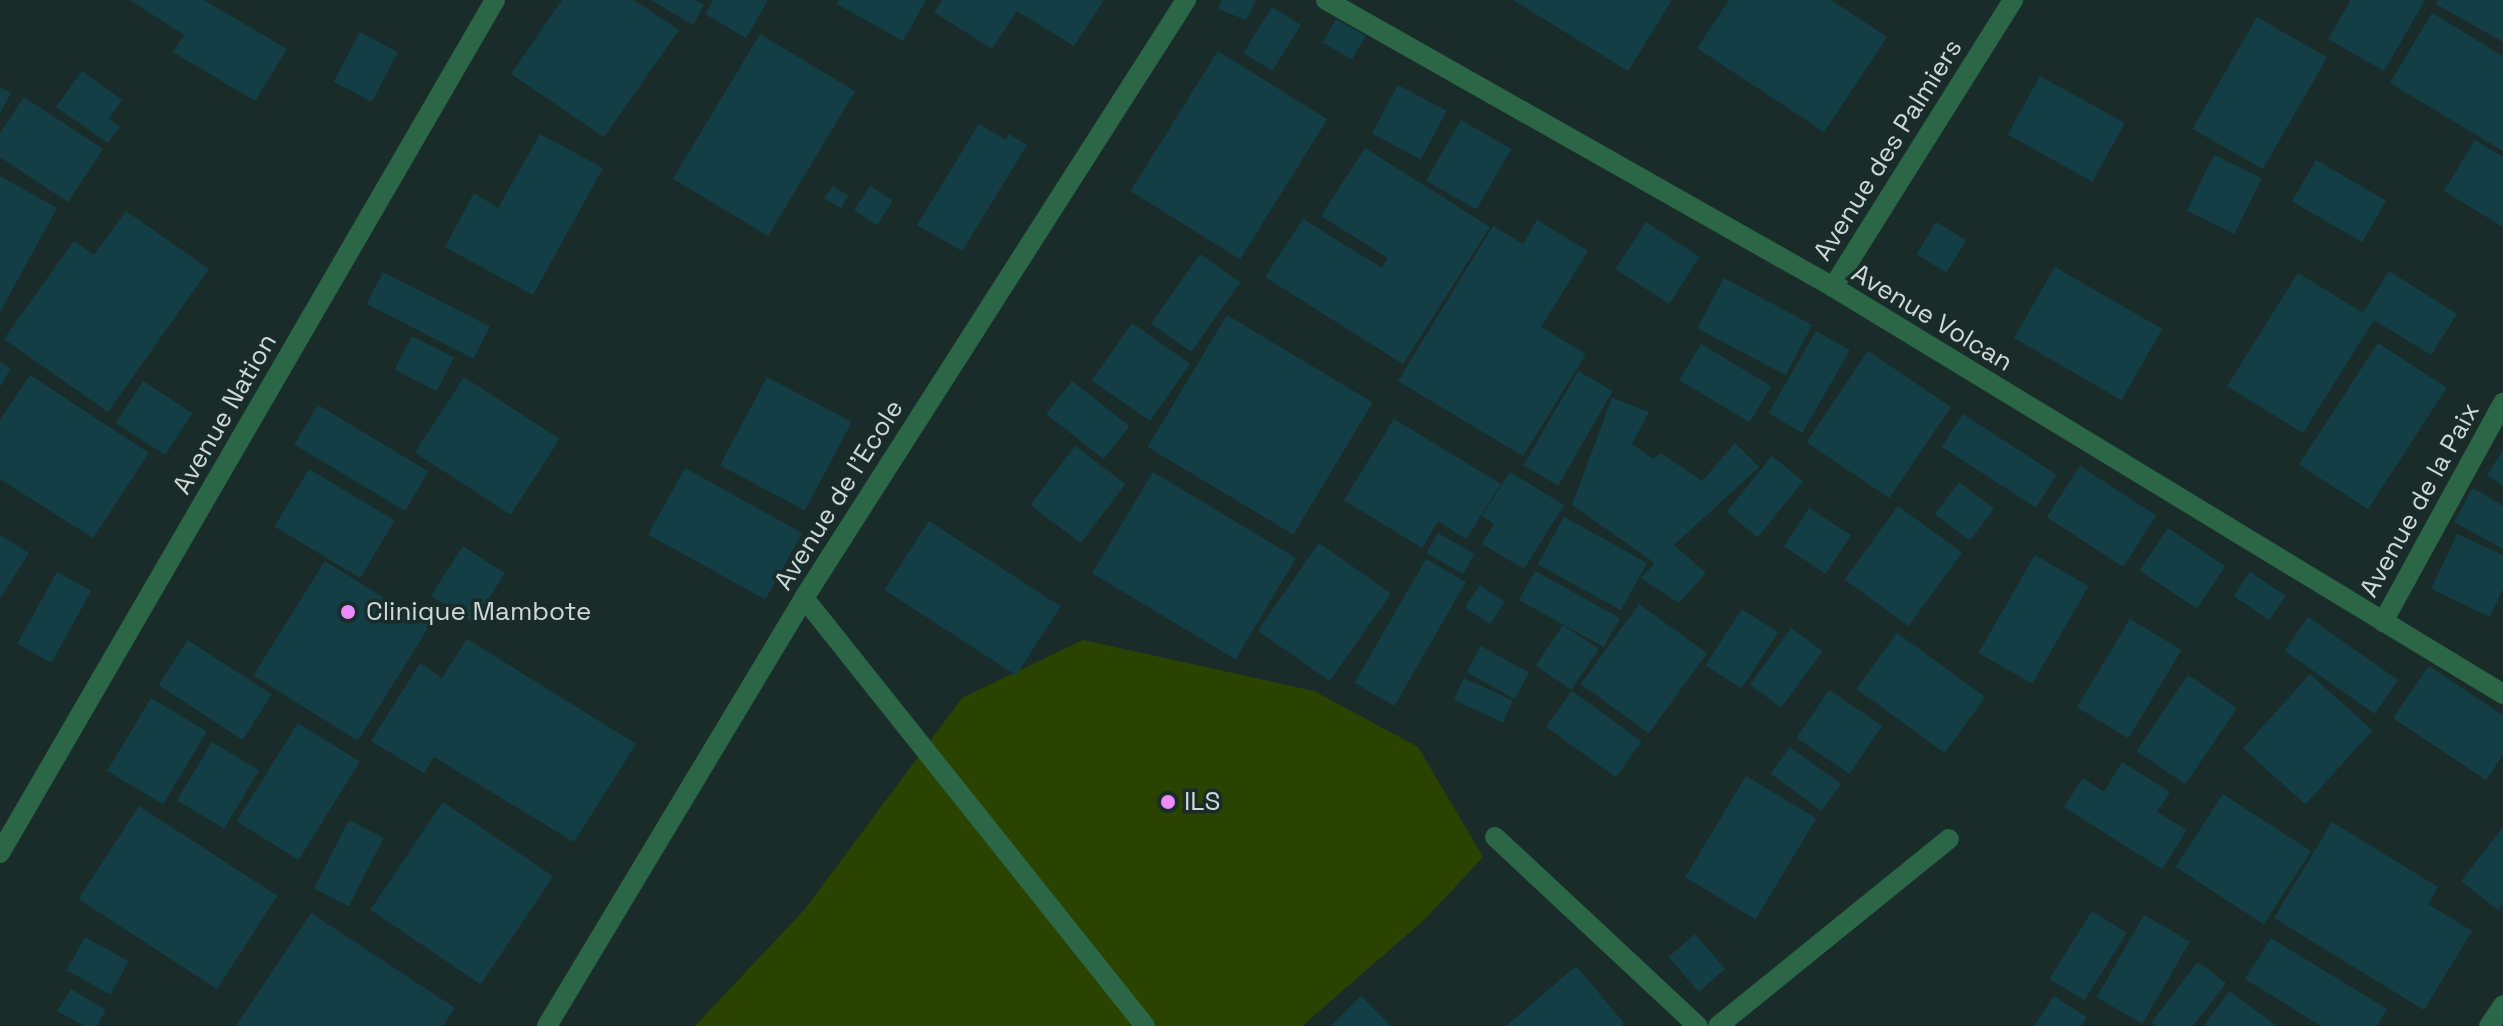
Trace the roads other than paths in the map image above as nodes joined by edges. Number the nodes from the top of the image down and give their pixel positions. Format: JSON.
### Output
{"nodes":[{"id":1,"x":495,"y":0,"type":"edge"},
{"id":2,"x":1186,"y":0,"type":"edge"},
{"id":3,"x":1326,"y":0,"type":"edge"},
{"id":4,"x":2013,"y":0,"type":"edge"},
{"id":5,"x":1833,"y":287,"type":"junction"},
{"id":6,"x":2503,"y":403,"type":"edge"},
{"id":7,"x":804,"y":598,"type":"junction"},
{"id":8,"x":2383,"y":622,"type":"junction"},
{"id":9,"x":2503,"y":694,"type":"edge"},
{"id":10,"x":1495,"y":837,"type":"dead end"},
{"id":11,"x":1949,"y":839,"type":"dead end"},
{"id":12,"x":0,"y":853,"type":"edge"},
{"id":13,"x":2503,"y":1005,"type":"edge"},
{"id":14,"x":1137,"y":1023,"type":"edge"},
{"id":15,"x":547,"y":1026,"type":"edge"},
{"id":16,"x":1698,"y":1026,"type":"edge"},
{"id":17,"x":1718,"y":1026,"type":"edge"},
{"id":18,"x":2489,"y":1026,"type":"edge"}],
"edges":[{"from":1,"to":12,"type":"street","name":"Avenue Nation"},
{"from":2,"to":7,"type":"street","name":"Avenue de l'Ecole"},
{"from":3,"to":5,"type":"street","name":"Avenue Volcan"},
{"from":4,"to":5,"type":"street","name":"Avenue des Palmiers"},
{"from":5,"to":8,"type":"street","name":"Avenue Volcan"},
{"from":6,"to":8,"type":"street","name":"Avenue de la Paix"},
{"from":7,"to":14,"type":"street"},
{"from":7,"to":15,"type":"street","name":"Avenue de l'Ecole"},
{"from":8,"to":9,"type":"street","name":"Avenue Volcan"},
{"from":10,"to":16,"type":"street"},
{"from":11,"to":17,"type":"street"},
{"from":13,"to":18,"type":"street"}]}
